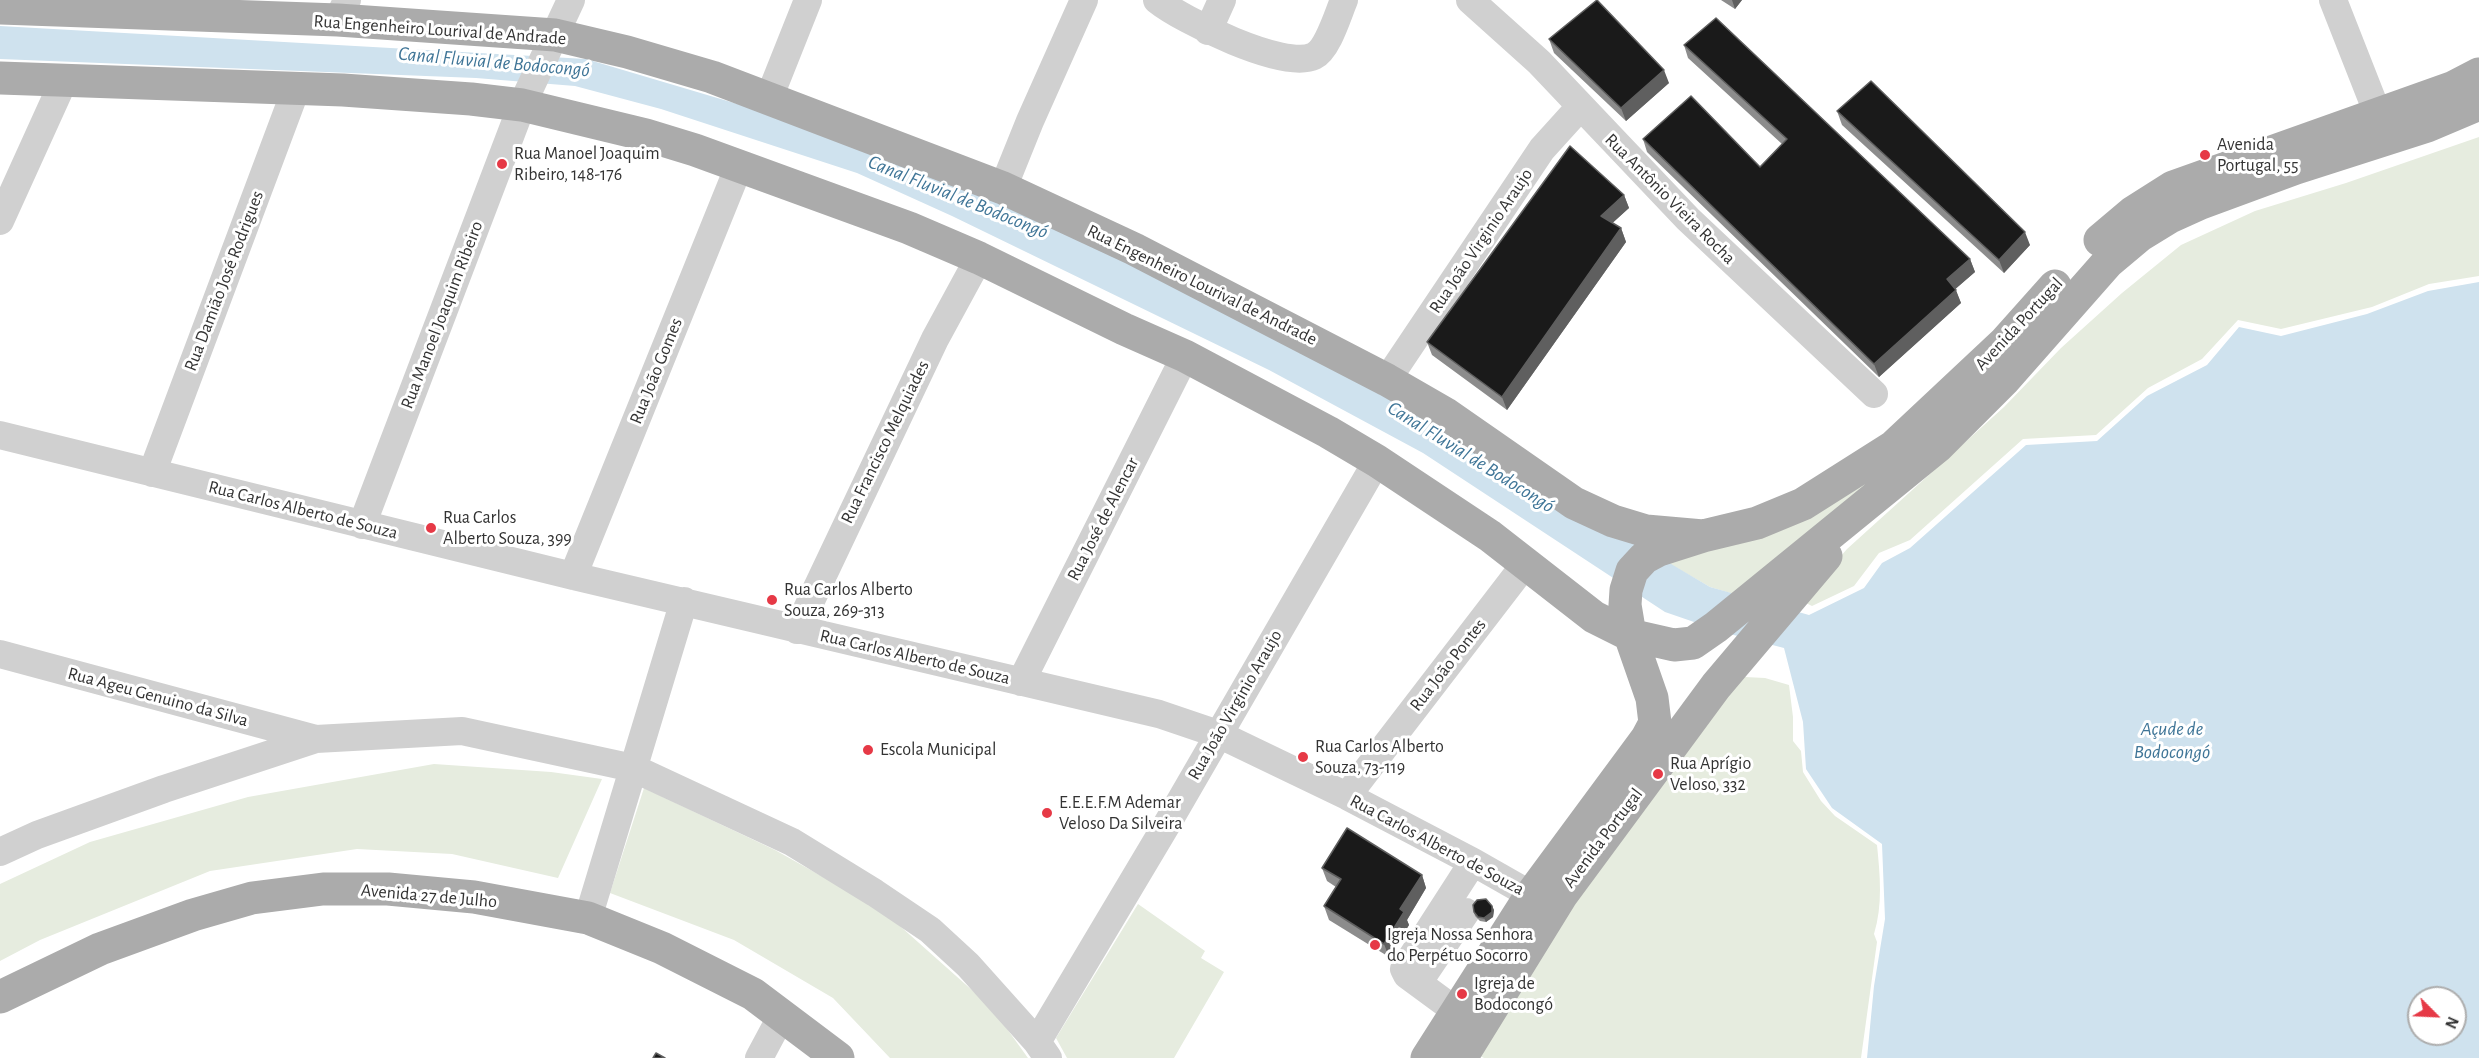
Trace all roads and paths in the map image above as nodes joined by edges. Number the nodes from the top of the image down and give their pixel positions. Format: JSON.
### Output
{"nodes":[{"id":1,"x":571,"y":0,"type":"edge"},
{"id":2,"x":808,"y":0,"type":"edge"},
{"id":3,"x":1084,"y":0,"type":"edge"},
{"id":4,"x":1157,"y":0,"type":"edge"},
{"id":5,"x":1222,"y":0,"type":"edge"},
{"id":6,"x":1344,"y":0,"type":"edge"},
{"id":7,"x":1470,"y":0,"type":"edge"},
{"id":8,"x":2333,"y":0,"type":"edge"},
{"id":9,"x":95,"y":6,"type":"edge"},
{"id":10,"x":0,"y":8,"type":"edge"},
{"id":11,"x":343,"y":10,"type":"edge"},
{"id":12,"x":1208,"y":31,"type":"junction"},
{"id":13,"x":553,"y":40,"type":"junction"},
{"id":14,"x":2479,"y":74,"type":"edge"},
{"id":15,"x":0,"y":78,"type":"edge"},
{"id":16,"x":64,"y":80,"type":"junction"},
{"id":17,"x":296,"y":89,"type":"junction"},
{"id":18,"x":769,"y":98,"type":"junction"},
{"id":19,"x":524,"y":99,"type":"junction"},
{"id":20,"x":2479,"y":104,"type":"edge"},
{"id":21,"x":1580,"y":107,"type":"junction"},
{"id":22,"x":2377,"y":112,"type":"junction"},
{"id":23,"x":739,"y":166,"type":"junction"},
{"id":24,"x":1003,"y":188,"type":"junction"},
{"id":25,"x":0,"y":221,"type":"edge"},
{"id":26,"x":979,"y":258,"type":"junction"},
{"id":27,"x":1185,"y":356,"type":"junction"},
{"id":28,"x":1387,"y":380,"type":"junction"},
{"id":29,"x":1874,"y":394,"type":"dead end"},
{"id":30,"x":0,"y":435,"type":"edge"},
{"id":31,"x":1377,"y":461,"type":"junction"},
{"id":32,"x":152,"y":473,"type":"junction"},
{"id":33,"x":362,"y":525,"type":"junction"},
{"id":34,"x":1702,"y":536,"type":"junction"},
{"id":35,"x":1526,"y":563,"type":"junction"},
{"id":36,"x":573,"y":576,"type":"junction"},
{"id":37,"x":1772,"y":598,"type":"junction"},
{"id":38,"x":684,"y":601,"type":"junction"},
{"id":39,"x":1636,"y":628,"type":"junction"},
{"id":40,"x":797,"y":630,"type":"junction"},
{"id":41,"x":0,"y":654,"type":"edge"},
{"id":42,"x":1022,"y":682,"type":"junction"},
{"id":43,"x":1218,"y":734,"type":"junction"},
{"id":44,"x":316,"y":739,"type":"junction"},
{"id":45,"x":633,"y":768,"type":"junction"},
{"id":46,"x":1347,"y":796,"type":"junction"},
{"id":47,"x":0,"y":852,"type":"edge"},
{"id":48,"x":1473,"y":862,"type":"junction"},
{"id":49,"x":1540,"y":904,"type":"junction"},
{"id":50,"x":1466,"y":912,"type":"dead end"},
{"id":51,"x":588,"y":918,"type":"junction"},
{"id":52,"x":1418,"y":984,"type":"junction"},
{"id":53,"x":0,"y":997,"type":"edge"},
{"id":54,"x":1456,"y":1011,"type":"junction"},
{"id":55,"x":782,"y":1015,"type":"junction"},
{"id":56,"x":1043,"y":1050,"type":"edge"},
{"id":57,"x":759,"y":1058,"type":"edge"},
{"id":58,"x":838,"y":1058,"type":"edge"},
{"id":59,"x":1427,"y":1058,"type":"edge"},
{"id":60,"x":1461,"y":1058,"type":"edge"}],
"edges":[{"from":1,"to":13,"type":"street"},
{"from":2,"to":18,"type":"street"},
{"from":3,"to":24,"type":"street"},
{"from":4,"to":12,"type":"street"},
{"from":5,"to":12,"type":"street"},
{"from":6,"to":12,"type":"street"},
{"from":7,"to":21,"type":"street","name":"Rua Antônio Vieira Rocha"},
{"from":8,"to":22,"type":"street"},
{"from":9,"to":10,"type":"main road","name":"Rua Engenheiro Lourival de Andrade"},
{"from":9,"to":11,"type":"main road","name":"Rua Engenheiro Lourival de Andrade"},
{"from":11,"to":13,"type":"main road","name":"Rua Engenheiro Lourival de Andrade"},
{"from":13,"to":18,"type":"main road","name":"Rua Engenheiro Lourival de Andrade"},
{"from":13,"to":19,"type":"street","name":"Rua Manoel Joaquim Ribeiro"},
{"from":14,"to":22,"type":"main road","name":"Avenida Portugal"},
{"from":15,"to":16,"type":"main road"},
{"from":16,"to":17,"type":"main road"},
{"from":16,"to":25,"type":"street"},
{"from":17,"to":19,"type":"main road"},
{"from":17,"to":32,"type":"street","name":"Rua Damião José Rodrigues"},
{"from":18,"to":24,"type":"main road","name":"Rua Engenheiro Lourival de Andrade"},
{"from":19,"to":23,"type":"main road"},
{"from":19,"to":33,"type":"street","name":"Rua Manoel Joaquim Ribeiro"},
{"from":20,"to":37,"type":"main road","name":"Avenida Portugal"},
{"from":21,"to":28,"type":"street","name":"Rua João Virginio Araujo"},
{"from":21,"to":29,"type":"street","name":"Rua Antônio Vieira Rocha"},
{"from":22,"to":34,"type":"main road","name":"Avenida Portugal"},
{"from":23,"to":26,"type":"main road"},
{"from":23,"to":36,"type":"street","name":"Rua João Gomes"},
{"from":24,"to":28,"type":"main road","name":"Rua Engenheiro Lourival de Andrade"},
{"from":26,"to":27,"type":"main road"},
{"from":26,"to":40,"type":"street","name":"Rua Francisco Melquiades"},
{"from":27,"to":31,"type":"main road"},
{"from":27,"to":42,"type":"street","name":"Rua José de Alencar"},
{"from":28,"to":34,"type":"main road","name":"Rua Engenheiro Lourival de Andrade"},
{"from":30,"to":32,"type":"street","name":"Rua Carlos Alberto de Souza"},
{"from":31,"to":35,"type":"main road"},
{"from":31,"to":43,"type":"street","name":"Rua João Virginio Araujo"},
{"from":32,"to":33,"type":"street","name":"Rua Carlos Alberto de Souza"},
{"from":33,"to":36,"type":"street","name":"Rua Carlos Alberto de Souza"},
{"from":34,"to":39,"type":"main road","name":"Avenida Portugal"},
{"from":35,"to":39,"type":"main road"},
{"from":35,"to":46,"type":"street","name":"Rua João Pontes"},
{"from":36,"to":38,"type":"street","name":"Rua Carlos Alberto de Souza"},
{"from":37,"to":39,"type":"main road","name":"Avenida Portugal"},
{"from":37,"to":49,"type":"main road","name":"Avenida Portugal"},
{"from":38,"to":40,"type":"street","name":"Rua Carlos Alberto de Souza"},
{"from":38,"to":45,"type":"street"},
{"from":39,"to":49,"type":"main road","name":"Avenida Portugal"},
{"from":40,"to":42,"type":"street","name":"Rua Carlos Alberto de Souza"},
{"from":41,"to":44,"type":"street","name":"Rua Ageu Genuino da Silva"},
{"from":42,"to":43,"type":"street","name":"Rua Carlos Alberto de Souza"},
{"from":43,"to":46,"type":"street","name":"Rua Carlos Alberto de Souza"},
{"from":43,"to":56,"type":"street","name":"Rua João Virginio Araujo"},
{"from":44,"to":45,"type":"street"},
{"from":44,"to":47,"type":"street"},
{"from":45,"to":51,"type":"street"},
{"from":45,"to":56,"type":"street"},
{"from":46,"to":48,"type":"street","name":"Rua Carlos Alberto de Souza"},
{"from":48,"to":49,"type":"street","name":"Rua Carlos Alberto de Souza"},
{"from":48,"to":52,"type":"street"},
{"from":49,"to":54,"type":"main road","name":"Avenida Portugal"},
{"from":49,"to":60,"type":"main road","name":"Avenida Portugal"},
{"from":50,"to":52,"type":"street"},
{"from":51,"to":53,"type":"main road","name":"Avenida 27 de Julho"},
{"from":51,"to":55,"type":"main road","name":"Avenida 27 de Julho"},
{"from":52,"to":54,"type":"street"},
{"from":54,"to":59,"type":"main road","name":"Avenida Portugal"},
{"from":55,"to":57,"type":"street"},
{"from":55,"to":58,"type":"main road","name":"Avenida 27 de Julho"}]}
